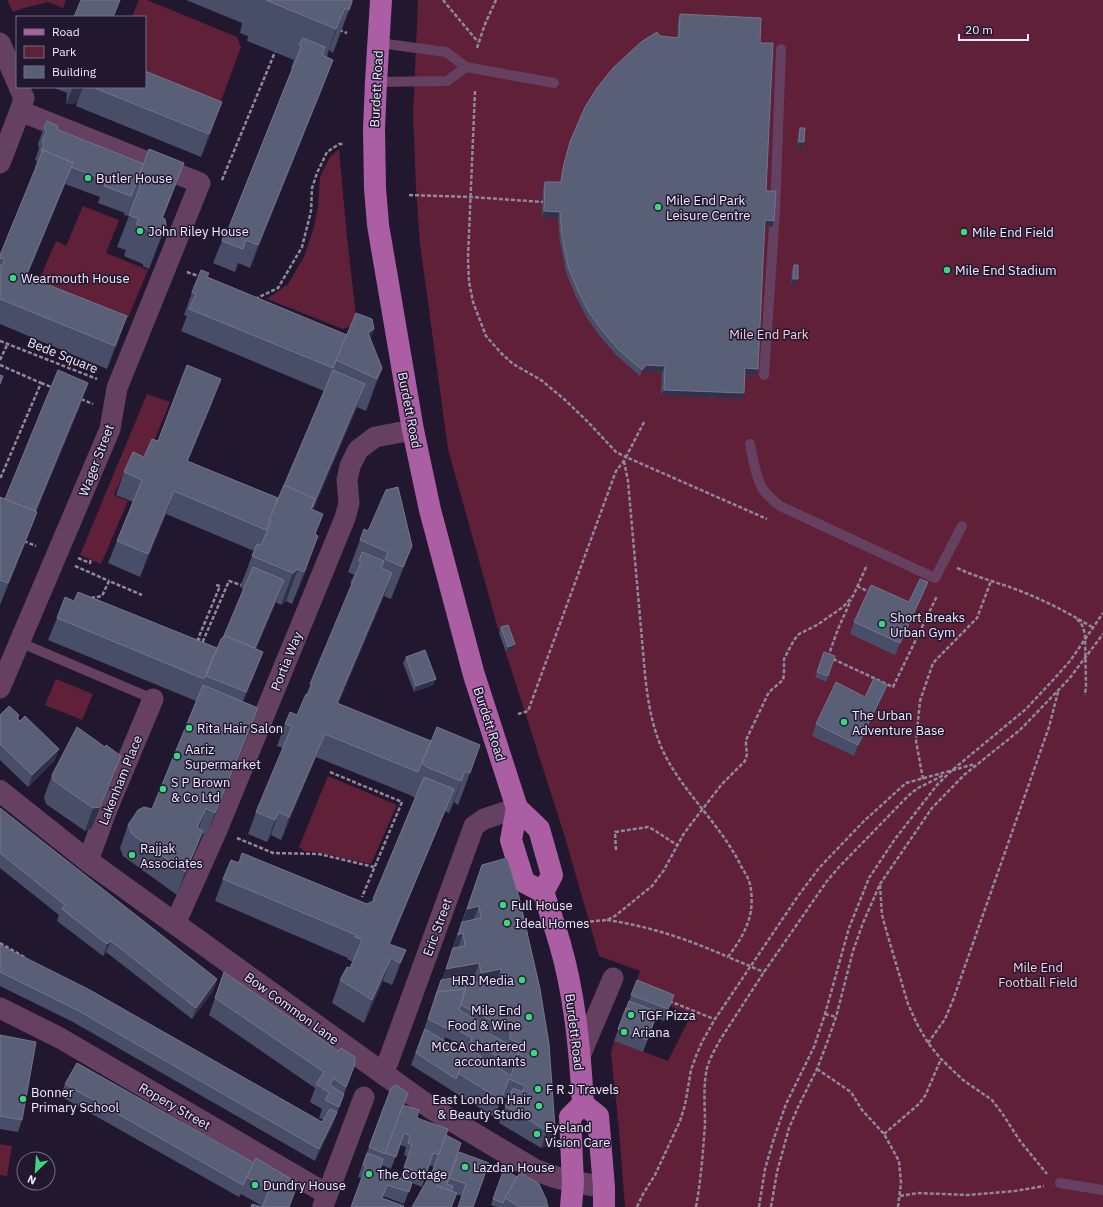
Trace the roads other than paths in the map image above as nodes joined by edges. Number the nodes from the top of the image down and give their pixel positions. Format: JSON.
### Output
{"nodes":[{"id":1,"x":381,"y":0,"type":"edge"},
{"id":2,"x":0,"y":43,"type":"edge"},
{"id":3,"x":378,"y":43,"type":"junction"},
{"id":4,"x":781,"y":49,"type":"dead end"},
{"id":5,"x":466,"y":67,"type":"junction"},
{"id":6,"x":16,"y":80,"type":"edge"},
{"id":7,"x":376,"y":82,"type":"junction"},
{"id":8,"x":554,"y":83,"type":"dead end"},
{"id":9,"x":19,"y":88,"type":"edge"},
{"id":10,"x":20,"y":111,"type":"junction"},
{"id":11,"x":0,"y":163,"type":"edge"},
{"id":12,"x":764,"y":375,"type":"dead end"},
{"id":13,"x":413,"y":430,"type":"junction"},
{"id":14,"x":750,"y":444,"type":"dead end"},
{"id":15,"x":962,"y":526,"type":"dead end"},
{"id":16,"x":19,"y":642,"type":"junction"},
{"id":17,"x":0,"y":688,"type":"edge"},
{"id":18,"x":153,"y":699,"type":"joint"},
{"id":19,"x":0,"y":791,"type":"edge"},
{"id":20,"x":517,"y":808,"type":"junction"},
{"id":21,"x":88,"y":861,"type":"junction"},
{"id":22,"x":544,"y":892,"type":"junction"},
{"id":23,"x":175,"y":924,"type":"junction"},
{"id":24,"x":613,"y":978,"type":"dead end"},
{"id":25,"x":0,"y":1008,"type":"edge"},
{"id":26,"x":580,"y":1056,"type":"junction"},
{"id":27,"x":381,"y":1072,"type":"junction"},
{"id":28,"x":364,"y":1097,"type":"dead end"},
{"id":29,"x":583,"y":1104,"type":"junction"},
{"id":30,"x":573,"y":1182,"type":"junction"},
{"id":31,"x":1060,"y":1183,"type":"road end"},
{"id":32,"x":1103,"y":1190,"type":"edge"},
{"id":33,"x":604,"y":1197,"type":"edge"},
{"id":34,"x":325,"y":1201,"type":"edge"},
{"id":35,"x":571,"y":1207,"type":"edge"}],
"edges":[{"from":1,"to":3,"type":"main road","name":"Burdett Road"},
{"from":2,"to":6,"type":"street"},
{"from":3,"to":5,"type":"lane"},
{"from":3,"to":7,"type":"main road","name":"Burdett Road"},
{"from":4,"to":12,"type":"lane"},
{"from":5,"to":7,"type":"lane"},
{"from":5,"to":8,"type":"lane"},
{"from":7,"to":13,"type":"main road","name":"Burdett Road"},
{"from":9,"to":10,"type":"street"},
{"from":10,"to":11,"type":"street"},
{"from":10,"to":16,"type":"street","name":"Wager Street"},
{"from":13,"to":20,"type":"main road","name":"Burdett Road"},
{"from":13,"to":23,"type":"street","name":"Portia Way"},
{"from":14,"to":15,"type":"lane"},
{"from":16,"to":17,"type":"street","name":"Wager Street"},
{"from":16,"to":18,"type":"lane"},
{"from":18,"to":21,"type":"street","name":"Lakenham Place"},
{"from":19,"to":21,"type":"street","name":"Bow Common Lane"},
{"from":20,"to":22,"type":"main road","name":"Burdett Road"},
{"from":20,"to":22,"type":"main road","name":"Burdett Road"},
{"from":20,"to":27,"type":"street","name":"Eric Street"},
{"from":21,"to":23,"type":"street","name":"Bow Common Lane"},
{"from":22,"to":26,"type":"main road","name":"Burdett Road"},
{"from":23,"to":27,"type":"street","name":"Bow Common Lane"},
{"from":24,"to":26,"type":"street"},
{"from":25,"to":34,"type":"street","name":"Ropery Street"},
{"from":26,"to":29,"type":"main road","name":"Burdett Road"},
{"from":27,"to":30,"type":"street","name":"Bow Common Lane"},
{"from":28,"to":34,"type":"street"},
{"from":29,"to":30,"type":"main road"},
{"from":29,"to":33,"type":"main road"},
{"from":30,"to":33,"type":"street","name":"Bow Common Lane"},
{"from":30,"to":35,"type":"main road"},
{"from":31,"to":32,"type":"lane"}]}
